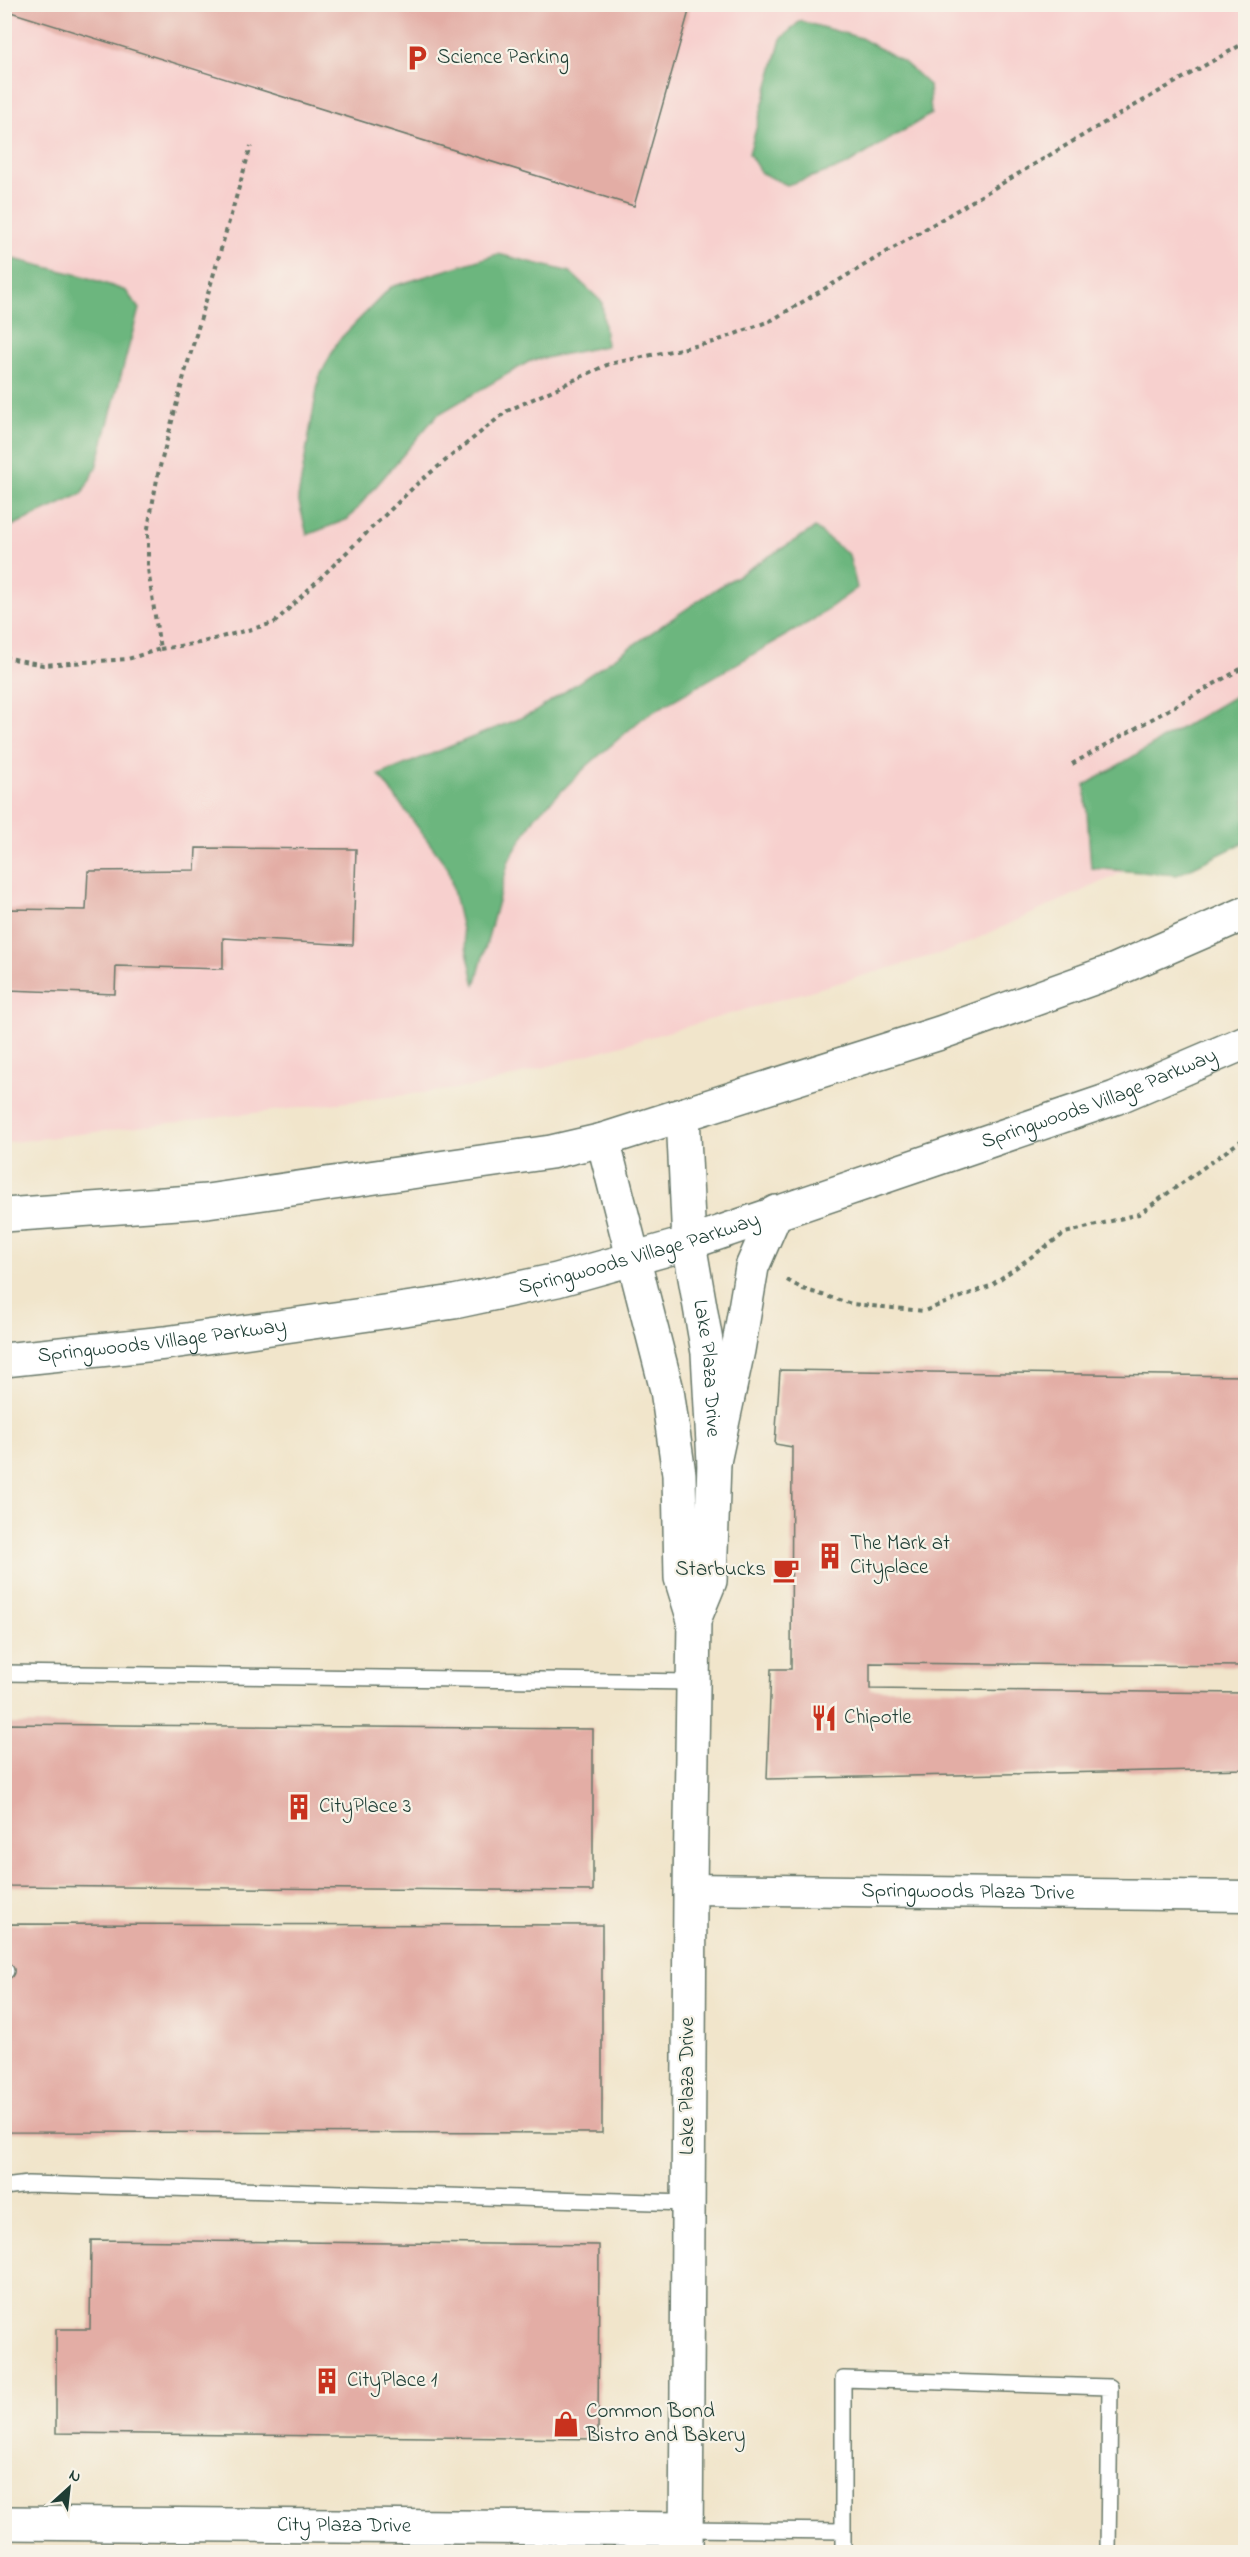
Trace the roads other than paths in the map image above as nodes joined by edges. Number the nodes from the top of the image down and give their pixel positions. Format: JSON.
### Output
{"nodes":[{"id":1,"x":1245,"y":913,"type":"edge"},
{"id":2,"x":1245,"y":1042,"type":"edge"},
{"id":3,"x":683,"y":1115,"type":"junction"},
{"id":4,"x":603,"y":1140,"type":"junction"},
{"id":5,"x":776,"y":1212,"type":"junction"},
{"id":6,"x":4,"y":1215,"type":"edge"},
{"id":7,"x":689,"y":1243,"type":"junction"},
{"id":8,"x":634,"y":1260,"type":"junction"},
{"id":9,"x":4,"y":1360,"type":"edge"},
{"id":10,"x":714,"y":1462,"type":"junction"},
{"id":11,"x":694,"y":1620,"type":"junction"},
{"id":12,"x":4,"y":1673,"type":"edge"},
{"id":13,"x":693,"y":1682,"type":"junction"},
{"id":14,"x":690,"y":1889,"type":"junction"},
{"id":15,"x":1245,"y":1896,"type":"edge"},
{"id":16,"x":4,"y":2187,"type":"edge"},
{"id":17,"x":688,"y":2203,"type":"junction"},
{"id":18,"x":4,"y":2523,"type":"edge"},
{"id":19,"x":843,"y":2531,"type":"junction"},
{"id":20,"x":686,"y":2541,"type":"edge"},
{"id":21,"x":843,"y":2553,"type":"edge"},
{"id":22,"x":1108,"y":2553,"type":"edge"}],
"edges":[{"from":1,"to":3,"type":"main road"},
{"from":2,"to":5,"type":"main road","name":"Springwoods Village Parkway"},
{"from":3,"to":4,"type":"main road"},
{"from":3,"to":7,"type":"main road","name":"Lake Plaza Drive"},
{"from":4,"to":6,"type":"main road"},
{"from":4,"to":8,"type":"main road","name":"Lake Plaza Drive"},
{"from":5,"to":7,"type":"main road","name":"Springwoods Village Parkway"},
{"from":5,"to":10,"type":"main road"},
{"from":7,"to":8,"type":"main road","name":"Springwoods Village Parkway"},
{"from":7,"to":10,"type":"main road","name":"Lake Plaza Drive"},
{"from":8,"to":9,"type":"main road","name":"Springwoods Village Parkway"},
{"from":8,"to":11,"type":"main road","name":"Lake Plaza Drive"},
{"from":10,"to":11,"type":"main road","name":"Lake Plaza Drive"},
{"from":11,"to":13,"type":"main road","name":"Lake Plaza Drive"},
{"from":12,"to":13,"type":"lane"},
{"from":13,"to":14,"type":"main road","name":"Lake Plaza Drive"},
{"from":14,"to":15,"type":"street","name":"Springwoods Plaza Drive"},
{"from":14,"to":17,"type":"main road","name":"Lake Plaza Drive"},
{"from":16,"to":17,"type":"lane"},
{"from":17,"to":20,"type":"main road","name":"Lake Plaza Drive"},
{"from":18,"to":20,"type":"main road","name":"City Plaza Drive"},
{"from":19,"to":20,"type":"lane"},
{"from":19,"to":21,"type":"lane"},
{"from":19,"to":22,"type":"lane"}]}
